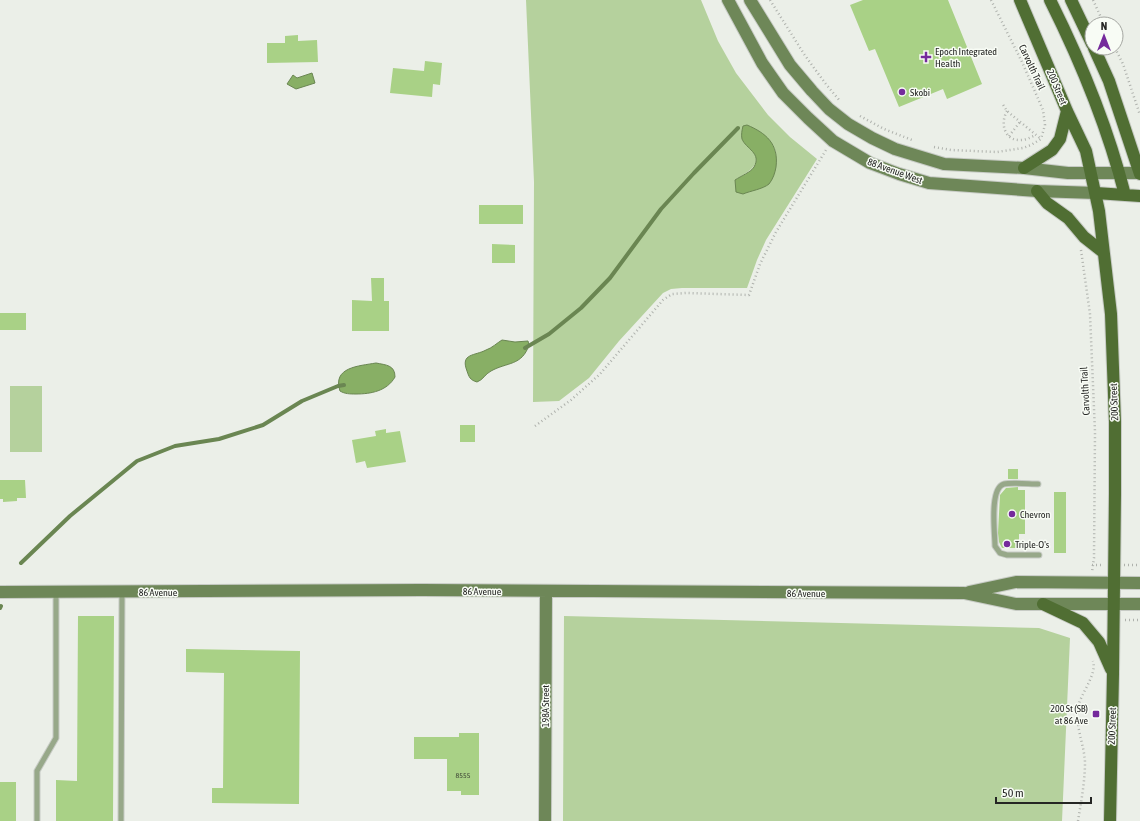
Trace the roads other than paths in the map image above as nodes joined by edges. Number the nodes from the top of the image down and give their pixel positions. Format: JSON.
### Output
{"nodes":[{"id":1,"x":728,"y":0,"type":"edge"},
{"id":2,"x":750,"y":0,"type":"edge"},
{"id":3,"x":1020,"y":0,"type":"edge"},
{"id":4,"x":1050,"y":0,"type":"edge"},
{"id":5,"x":1071,"y":0,"type":"edge"},
{"id":6,"x":1084,"y":27,"type":"edge"},
{"id":7,"x":1098,"y":56,"type":"edge"},
{"id":8,"x":1067,"y":112,"type":"junction"},
{"id":9,"x":1024,"y":168,"type":"junction"},
{"id":10,"x":1120,"y":172,"type":"junction"},
{"id":11,"x":1092,"y":173,"type":"junction"},
{"id":12,"x":1140,"y":174,"type":"edge"},
{"id":13,"x":1037,"y":191,"type":"junction"},
{"id":14,"x":1096,"y":193,"type":"junction"},
{"id":15,"x":1125,"y":195,"type":"junction"},
{"id":16,"x":1140,"y":196,"type":"edge"},
{"id":17,"x":1103,"y":252,"type":"junction"},
{"id":18,"x":1038,"y":484,"type":"dead end"},
{"id":19,"x":1039,"y":555,"type":"dead end"},
{"id":20,"x":1114,"y":583,"type":"junction"},
{"id":21,"x":1140,"y":583,"type":"edge"},
{"id":22,"x":546,"y":591,"type":"junction"},
{"id":23,"x":0,"y":592,"type":"edge"},
{"id":24,"x":56,"y":592,"type":"junction"},
{"id":25,"x":122,"y":592,"type":"junction"},
{"id":26,"x":964,"y":593,"type":"junction"},
{"id":27,"x":1043,"y":604,"type":"junction"},
{"id":28,"x":1114,"y":604,"type":"junction"},
{"id":29,"x":1140,"y":604,"type":"edge"},
{"id":30,"x":1113,"y":674,"type":"junction"},
{"id":31,"x":37,"y":821,"type":"edge"},
{"id":32,"x":121,"y":821,"type":"edge"},
{"id":33,"x":545,"y":821,"type":"edge"},
{"id":34,"x":1110,"y":821,"type":"edge"}],
"edges":[{"from":1,"to":13,"type":"street","name":"88 Avenue West"},
{"from":2,"to":9,"type":"street"},
{"from":3,"to":8,"type":"main road","name":"200 Street"},
{"from":4,"to":10,"type":"main road"},
{"from":5,"to":6,"type":"main road"},
{"from":7,"to":12,"type":"main road"},
{"from":8,"to":9,"type":"main road"},
{"from":8,"to":11,"type":"main road","name":"200 Street"},
{"from":9,"to":11,"type":"street"},
{"from":10,"to":11,"type":"street"},
{"from":10,"to":12,"type":"street"},
{"from":10,"to":15,"type":"main road"},
{"from":11,"to":14,"type":"main road","name":"200 Street"},
{"from":13,"to":14,"type":"street","name":"88 Avenue West"},
{"from":13,"to":17,"type":"main road"},
{"from":14,"to":15,"type":"main road","name":"88 Avenue West"},
{"from":14,"to":17,"type":"main road","name":"200 Street"},
{"from":15,"to":16,"type":"main road","name":"88 Avenue West"},
{"from":17,"to":20,"type":"main road","name":"200 Street"},
{"from":18,"to":19,"type":"lane"},
{"from":20,"to":21,"type":"street","name":"86 Avenue"},
{"from":20,"to":26,"type":"street","name":"86 Avenue"},
{"from":20,"to":28,"type":"main road","name":"200 Street"},
{"from":22,"to":25,"type":"street","name":"86 Avenue"},
{"from":22,"to":26,"type":"street","name":"86 Avenue"},
{"from":22,"to":33,"type":"street","name":"198A Street"},
{"from":23,"to":24,"type":"street","name":"86 Avenue"},
{"from":24,"to":25,"type":"street","name":"86 Avenue"},
{"from":24,"to":31,"type":"lane"},
{"from":25,"to":32,"type":"lane"},
{"from":26,"to":27,"type":"street","name":"86 Avenue"},
{"from":27,"to":28,"type":"street","name":"86 Avenue"},
{"from":27,"to":30,"type":"main road"},
{"from":28,"to":29,"type":"street","name":"86 Avenue"},
{"from":28,"to":30,"type":"main road","name":"200 Street"},
{"from":30,"to":34,"type":"main road","name":"200 Street"}]}
